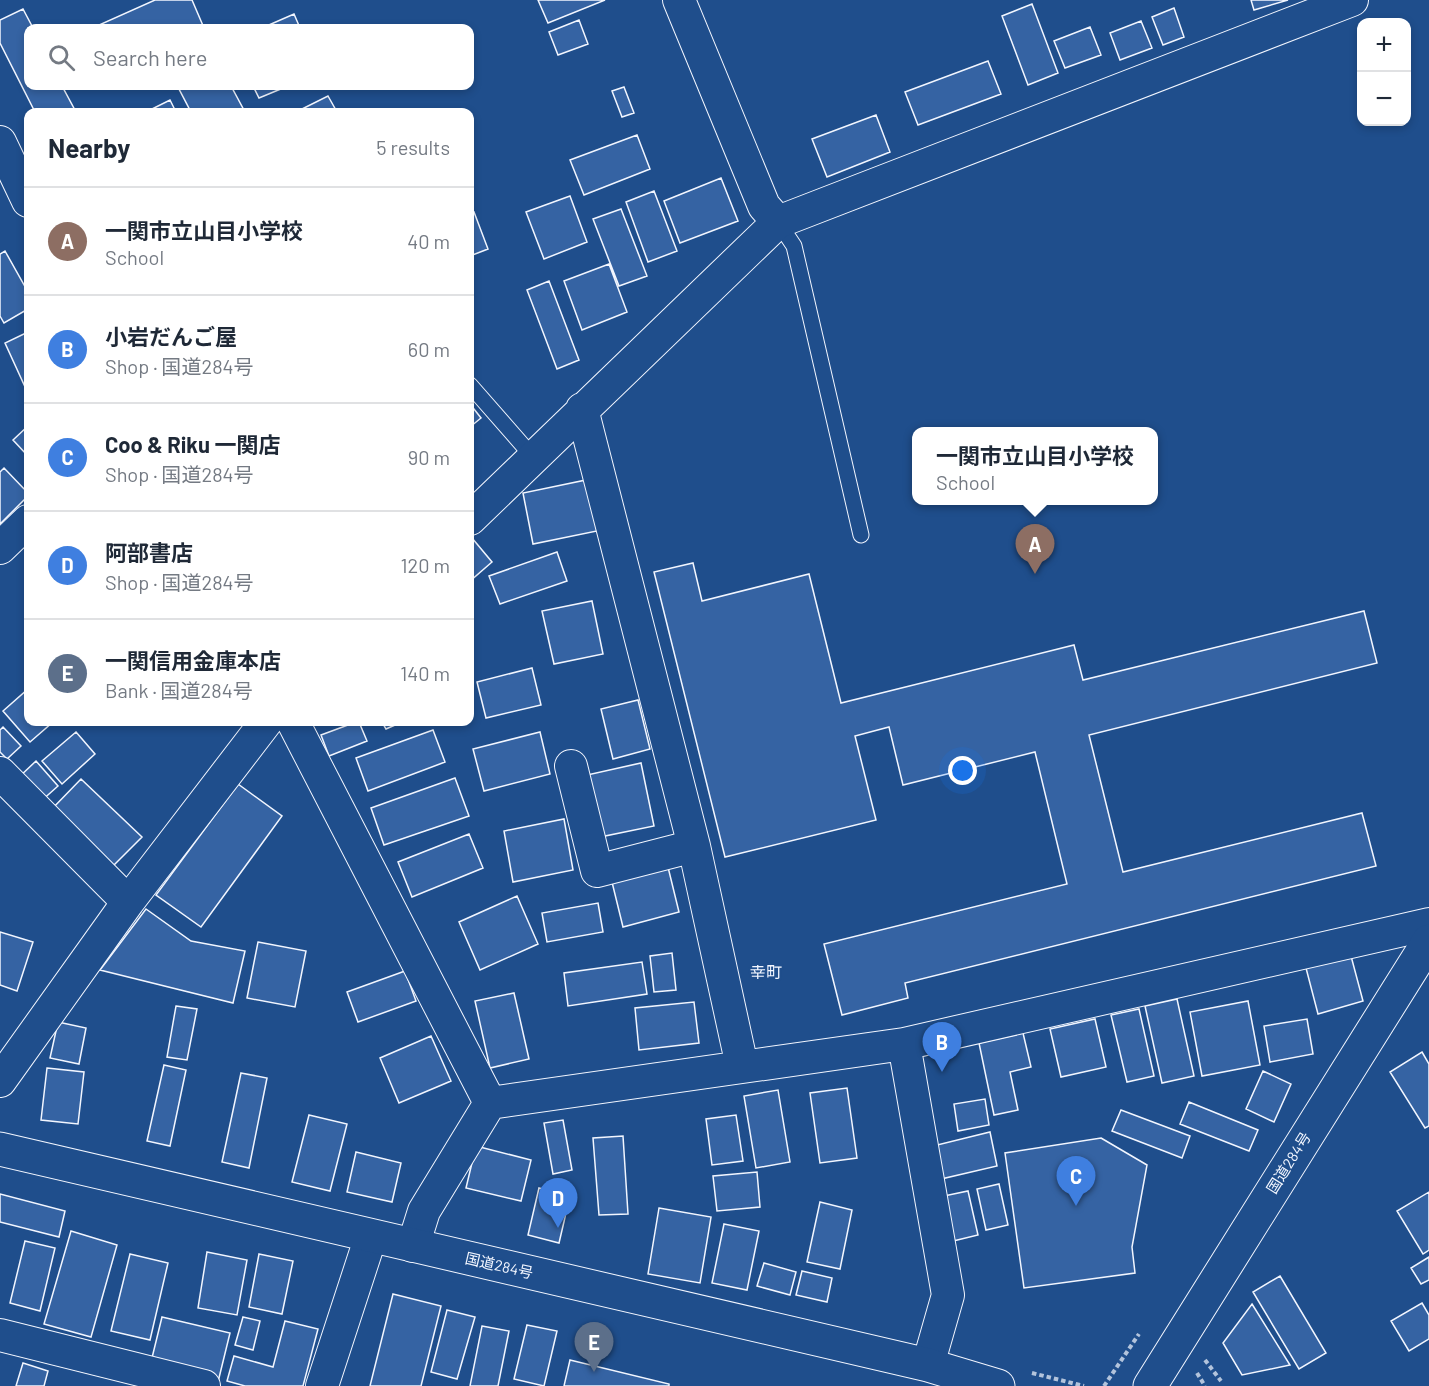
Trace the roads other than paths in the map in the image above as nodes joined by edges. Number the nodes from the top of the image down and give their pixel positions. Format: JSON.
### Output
{"nodes":[{"id":1,"x":678,"y":0,"type":"edge"},
{"id":2,"x":1337,"y":3,"type":"edge"},
{"id":3,"x":0,"y":142,"type":"edge"},
{"id":4,"x":17,"y":196,"type":"edge"},
{"id":5,"x":778,"y":222,"type":"junction"},
{"id":6,"x":474,"y":390,"type":"edge"},
{"id":7,"x":582,"y":409,"type":"junction"},
{"id":8,"x":533,"y":457,"type":"junction"},
{"id":9,"x":474,"y":515,"type":"edge"},
{"id":10,"x":24,"y":525,"type":"edge"},
{"id":11,"x":861,"y":535,"type":"dead end"},
{"id":12,"x":0,"y":548,"type":"edge"},
{"id":13,"x":263,"y":726,"type":"edge"},
{"id":14,"x":295,"y":726,"type":"edge"},
{"id":15,"x":571,"y":766,"type":"dead end"},
{"id":16,"x":0,"y":773,"type":"edge"},
{"id":17,"x":694,"y":846,"type":"junction"},
{"id":18,"x":128,"y":902,"type":"junction"},
{"id":19,"x":1429,"y":924,"type":"edge"},
{"id":20,"x":1429,"y":941,"type":"edge"},
{"id":21,"x":904,"y":1044,"type":"junction"},
{"id":22,"x":742,"y":1066,"type":"junction"},
{"id":23,"x":0,"y":1081,"type":"edge"},
{"id":24,"x":490,"y":1103,"type":"junction"},
{"id":25,"x":0,"y":1149,"type":"edge"},
{"id":26,"x":371,"y":1236,"type":"junction"},
{"id":27,"x":413,"y":1246,"type":"junction"},
{"id":28,"x":0,"y":1335,"type":"edge"},
{"id":29,"x":928,"y":1365,"type":"junction"},
{"id":30,"x":204,"y":1386,"type":"edge"},
{"id":31,"x":322,"y":1386,"type":"edge"},
{"id":32,"x":998,"y":1386,"type":"edge"},
{"id":33,"x":1150,"y":1386,"type":"edge"}],
"edges":[{"from":1,"to":5,"type":"street"},
{"from":2,"to":5,"type":"street"},
{"from":3,"to":4,"type":"street"},
{"from":5,"to":7,"type":"street"},
{"from":5,"to":11,"type":"lane"},
{"from":6,"to":8,"type":"lane"},
{"from":7,"to":8,"type":"street"},
{"from":7,"to":17,"type":"street"},
{"from":8,"to":9,"type":"street"},
{"from":10,"to":12,"type":"street"},
{"from":13,"to":18,"type":"street"},
{"from":14,"to":24,"type":"street"},
{"from":15,"to":17,"type":"street"},
{"from":16,"to":18,"type":"street"},
{"from":17,"to":22,"type":"street"},
{"from":18,"to":23,"type":"street"},
{"from":19,"to":21,"type":"street"},
{"from":20,"to":33,"type":"highway","name":"国道284号"},
{"from":21,"to":22,"type":"street"},
{"from":21,"to":29,"type":"street"},
{"from":22,"to":24,"type":"street"},
{"from":24,"to":27,"type":"street"},
{"from":25,"to":26,"type":"highway","name":"国道284号"},
{"from":26,"to":27,"type":"highway","name":"国道284号"},
{"from":26,"to":31,"type":"street"},
{"from":27,"to":29,"type":"highway","name":"国道284号"},
{"from":28,"to":30,"type":"street"},
{"from":29,"to":32,"type":"highway","name":"国道284号"}]}
